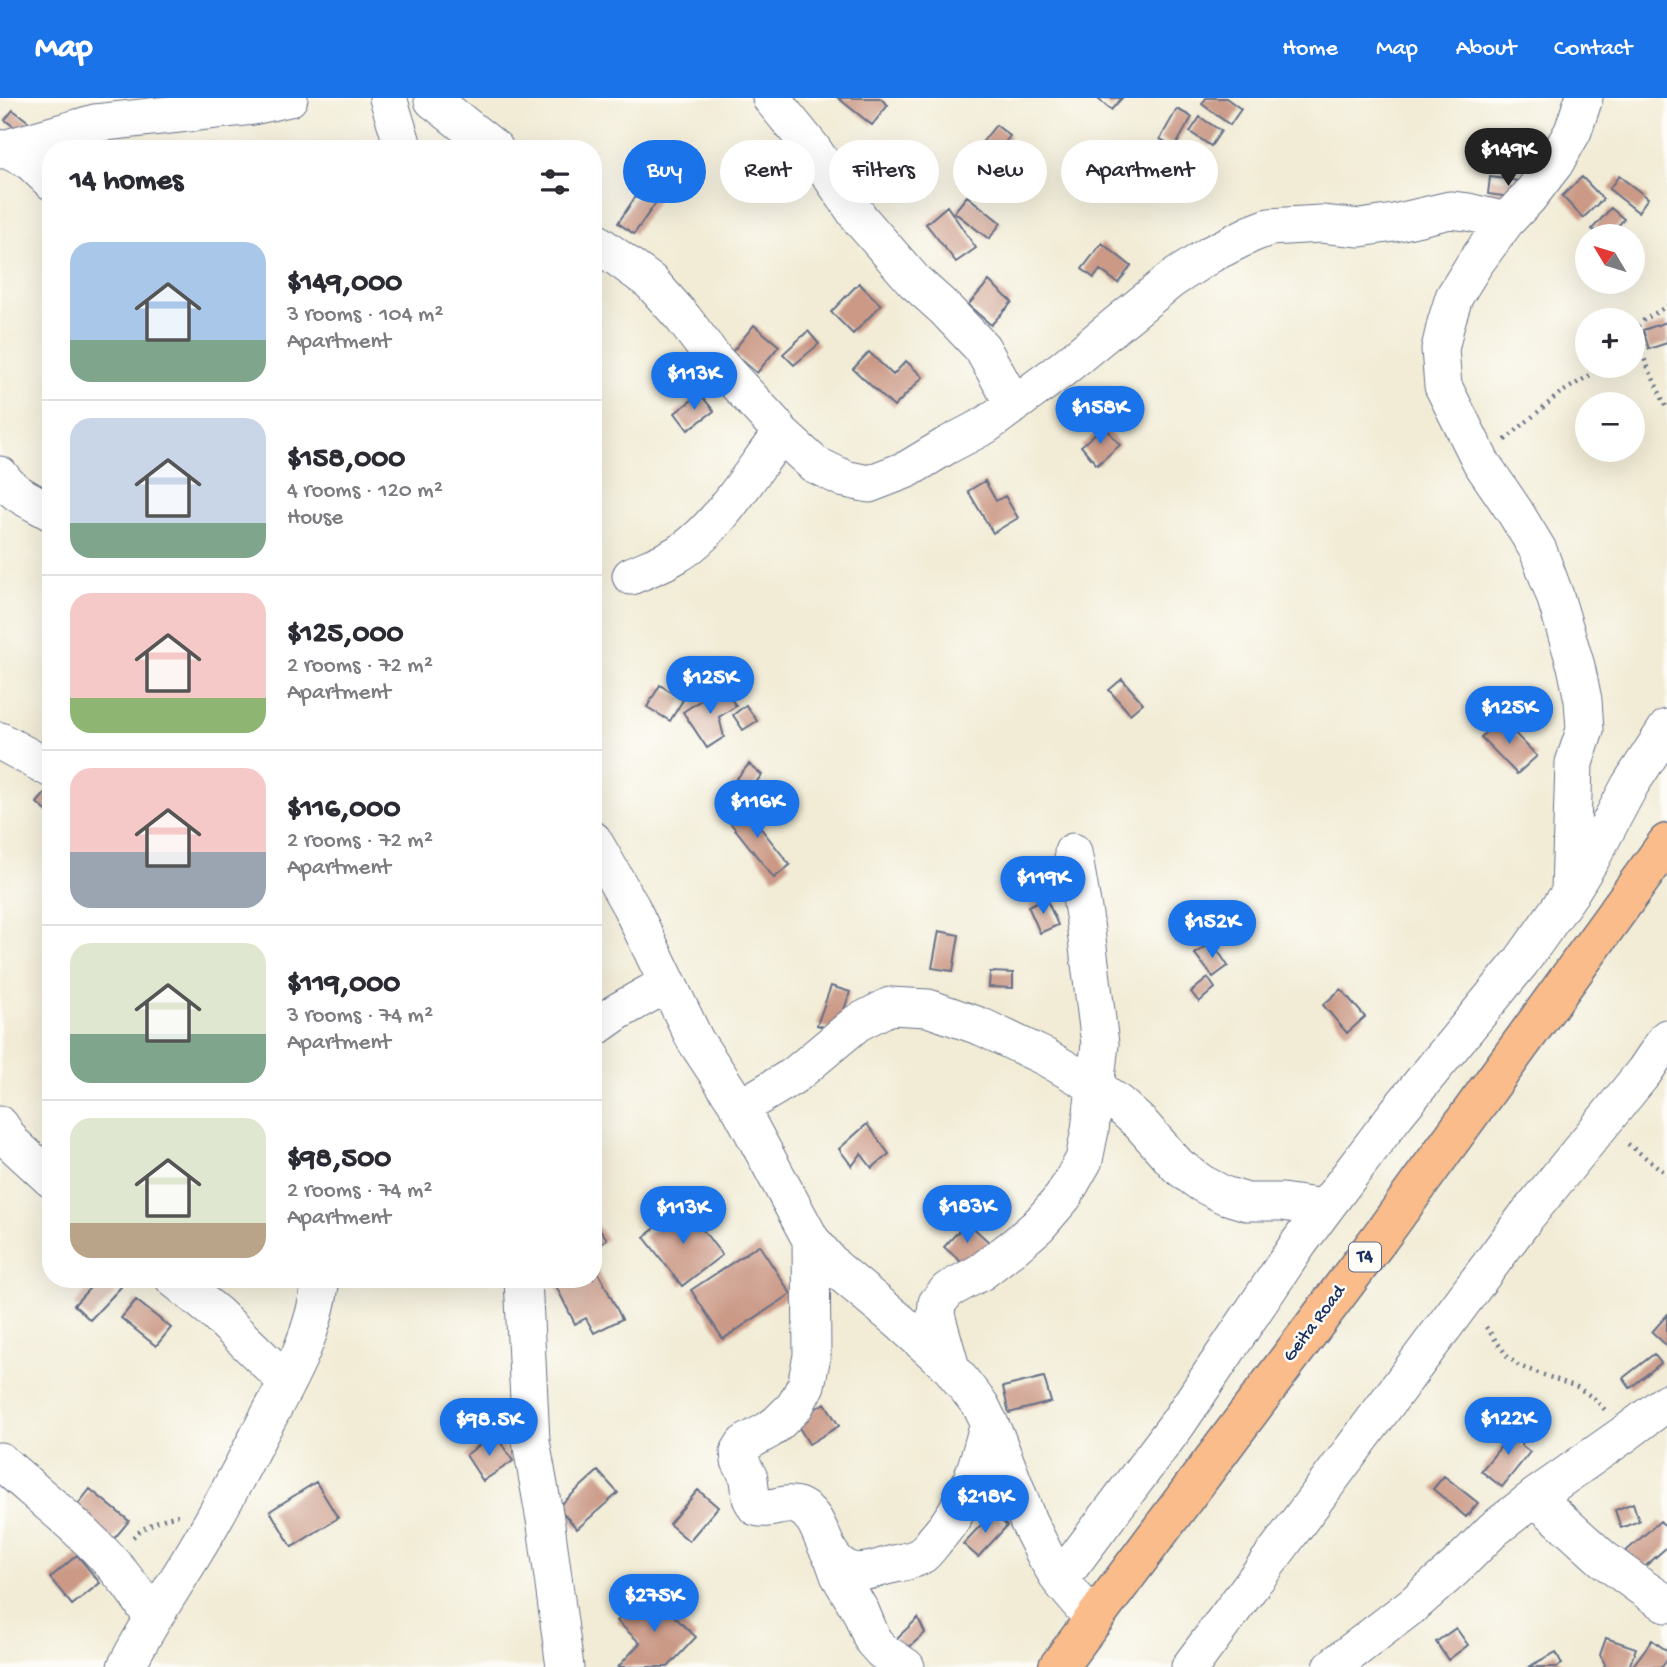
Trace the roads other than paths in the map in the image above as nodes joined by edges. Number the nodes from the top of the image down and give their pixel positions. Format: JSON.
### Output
{"nodes":[{"id":1,"x":289,"y":98,"type":"edge"},
{"id":2,"x":771,"y":98,"type":"edge"},
{"id":3,"x":1584,"y":98,"type":"edge"},
{"id":4,"x":434,"y":99,"type":"edge"},
{"id":5,"x":390,"y":104,"type":"edge"},
{"id":6,"x":401,"y":140,"type":"edge"},
{"id":7,"x":484,"y":140,"type":"edge"},
{"id":8,"x":3,"y":150,"type":"edge"},
{"id":9,"x":42,"y":172,"type":"edge"},
{"id":10,"x":1506,"y":221,"type":"junction"},
{"id":11,"x":602,"y":247,"type":"edge"},
{"id":12,"x":1014,"y":405,"type":"junction"},
{"id":13,"x":779,"y":433,"type":"junction"},
{"id":14,"x":0,"y":475,"type":"edge"},
{"id":15,"x":42,"y":507,"type":"edge"},
{"id":16,"x":631,"y":576,"type":"dead end"},
{"id":17,"x":1667,"y":728,"type":"edge"},
{"id":18,"x":0,"y":741,"type":"edge"},
{"id":19,"x":42,"y":764,"type":"edge"},
{"id":20,"x":1667,"y":843,"type":"edge"},
{"id":21,"x":1073,"y":852,"type":"dead end"},
{"id":22,"x":602,"y":856,"type":"edge"},
{"id":23,"x":1570,"y":894,"type":"junction"},
{"id":24,"x":668,"y":983,"type":"junction"},
{"id":25,"x":602,"y":1023,"type":"edge"},
{"id":26,"x":1667,"y":1038,"type":"edge"},
{"id":27,"x":1095,"y":1086,"type":"junction"},
{"id":28,"x":740,"y":1108,"type":"junction"},
{"id":29,"x":0,"y":1125,"type":"edge"},
{"id":30,"x":42,"y":1171,"type":"edge"},
{"id":31,"x":1325,"y":1208,"type":"junction"},
{"id":32,"x":811,"y":1240,"type":"junction"},
{"id":33,"x":185,"y":1288,"type":"edge"},
{"id":34,"x":320,"y":1288,"type":"edge"},
{"id":35,"x":523,"y":1288,"type":"edge"},
{"id":36,"x":951,"y":1368,"type":"junction"},
{"id":37,"x":287,"y":1382,"type":"junction"},
{"id":38,"x":1667,"y":1402,"type":"edge"},
{"id":39,"x":989,"y":1422,"type":"junction"},
{"id":40,"x":0,"y":1461,"type":"edge"},
{"id":41,"x":1535,"y":1497,"type":"junction"},
{"id":42,"x":835,"y":1561,"type":"junction"},
{"id":43,"x":1060,"y":1580,"type":"junction"},
{"id":44,"x":1667,"y":1604,"type":"edge"},
{"id":45,"x":152,"y":1618,"type":"junction"},
{"id":46,"x":1093,"y":1619,"type":"junction"},
{"id":47,"x":126,"y":1667,"type":"edge"},
{"id":48,"x":565,"y":1667,"type":"edge"},
{"id":49,"x":906,"y":1667,"type":"edge"},
{"id":50,"x":1058,"y":1667,"type":"edge"},
{"id":51,"x":1191,"y":1667,"type":"edge"},
{"id":52,"x":1332,"y":1667,"type":"edge"}],
"edges":[{"from":1,"to":8,"type":"street"},
{"from":2,"to":12,"type":"street"},
{"from":3,"to":10,"type":"street"},
{"from":4,"to":5,"type":"street"},
{"from":4,"to":7,"type":"street"},
{"from":5,"to":6,"type":"street"},
{"from":8,"to":9,"type":"street"},
{"from":10,"to":12,"type":"street"},
{"from":10,"to":23,"type":"street"},
{"from":11,"to":13,"type":"street"},
{"from":12,"to":13,"type":"street"},
{"from":13,"to":16,"type":"street"},
{"from":14,"to":15,"type":"street"},
{"from":17,"to":23,"type":"street"},
{"from":18,"to":19,"type":"street"},
{"from":20,"to":46,"type":"highway","name":"Geita Road","number":"T4"},
{"from":21,"to":27,"type":"street"},
{"from":22,"to":24,"type":"street"},
{"from":23,"to":31,"type":"street"},
{"from":24,"to":25,"type":"street"},
{"from":24,"to":28,"type":"street"},
{"from":26,"to":51,"type":"street"},
{"from":27,"to":28,"type":"street"},
{"from":27,"to":31,"type":"street"},
{"from":27,"to":36,"type":"street"},
{"from":28,"to":32,"type":"street"},
{"from":29,"to":30,"type":"street"},
{"from":31,"to":43,"type":"street"},
{"from":32,"to":36,"type":"street"},
{"from":32,"to":42,"type":"street"},
{"from":33,"to":37,"type":"street"},
{"from":34,"to":37,"type":"street"},
{"from":35,"to":48,"type":"street"},
{"from":36,"to":39,"type":"street"},
{"from":37,"to":45,"type":"street"},
{"from":38,"to":41,"type":"street"},
{"from":39,"to":42,"type":"street"},
{"from":39,"to":43,"type":"street"},
{"from":40,"to":45,"type":"street"},
{"from":41,"to":44,"type":"street"},
{"from":41,"to":52,"type":"street"},
{"from":42,"to":49,"type":"street"},
{"from":43,"to":46,"type":"street"},
{"from":45,"to":47,"type":"street"},
{"from":46,"to":50,"type":"highway","name":"Geita Road","number":"T4"}]}
